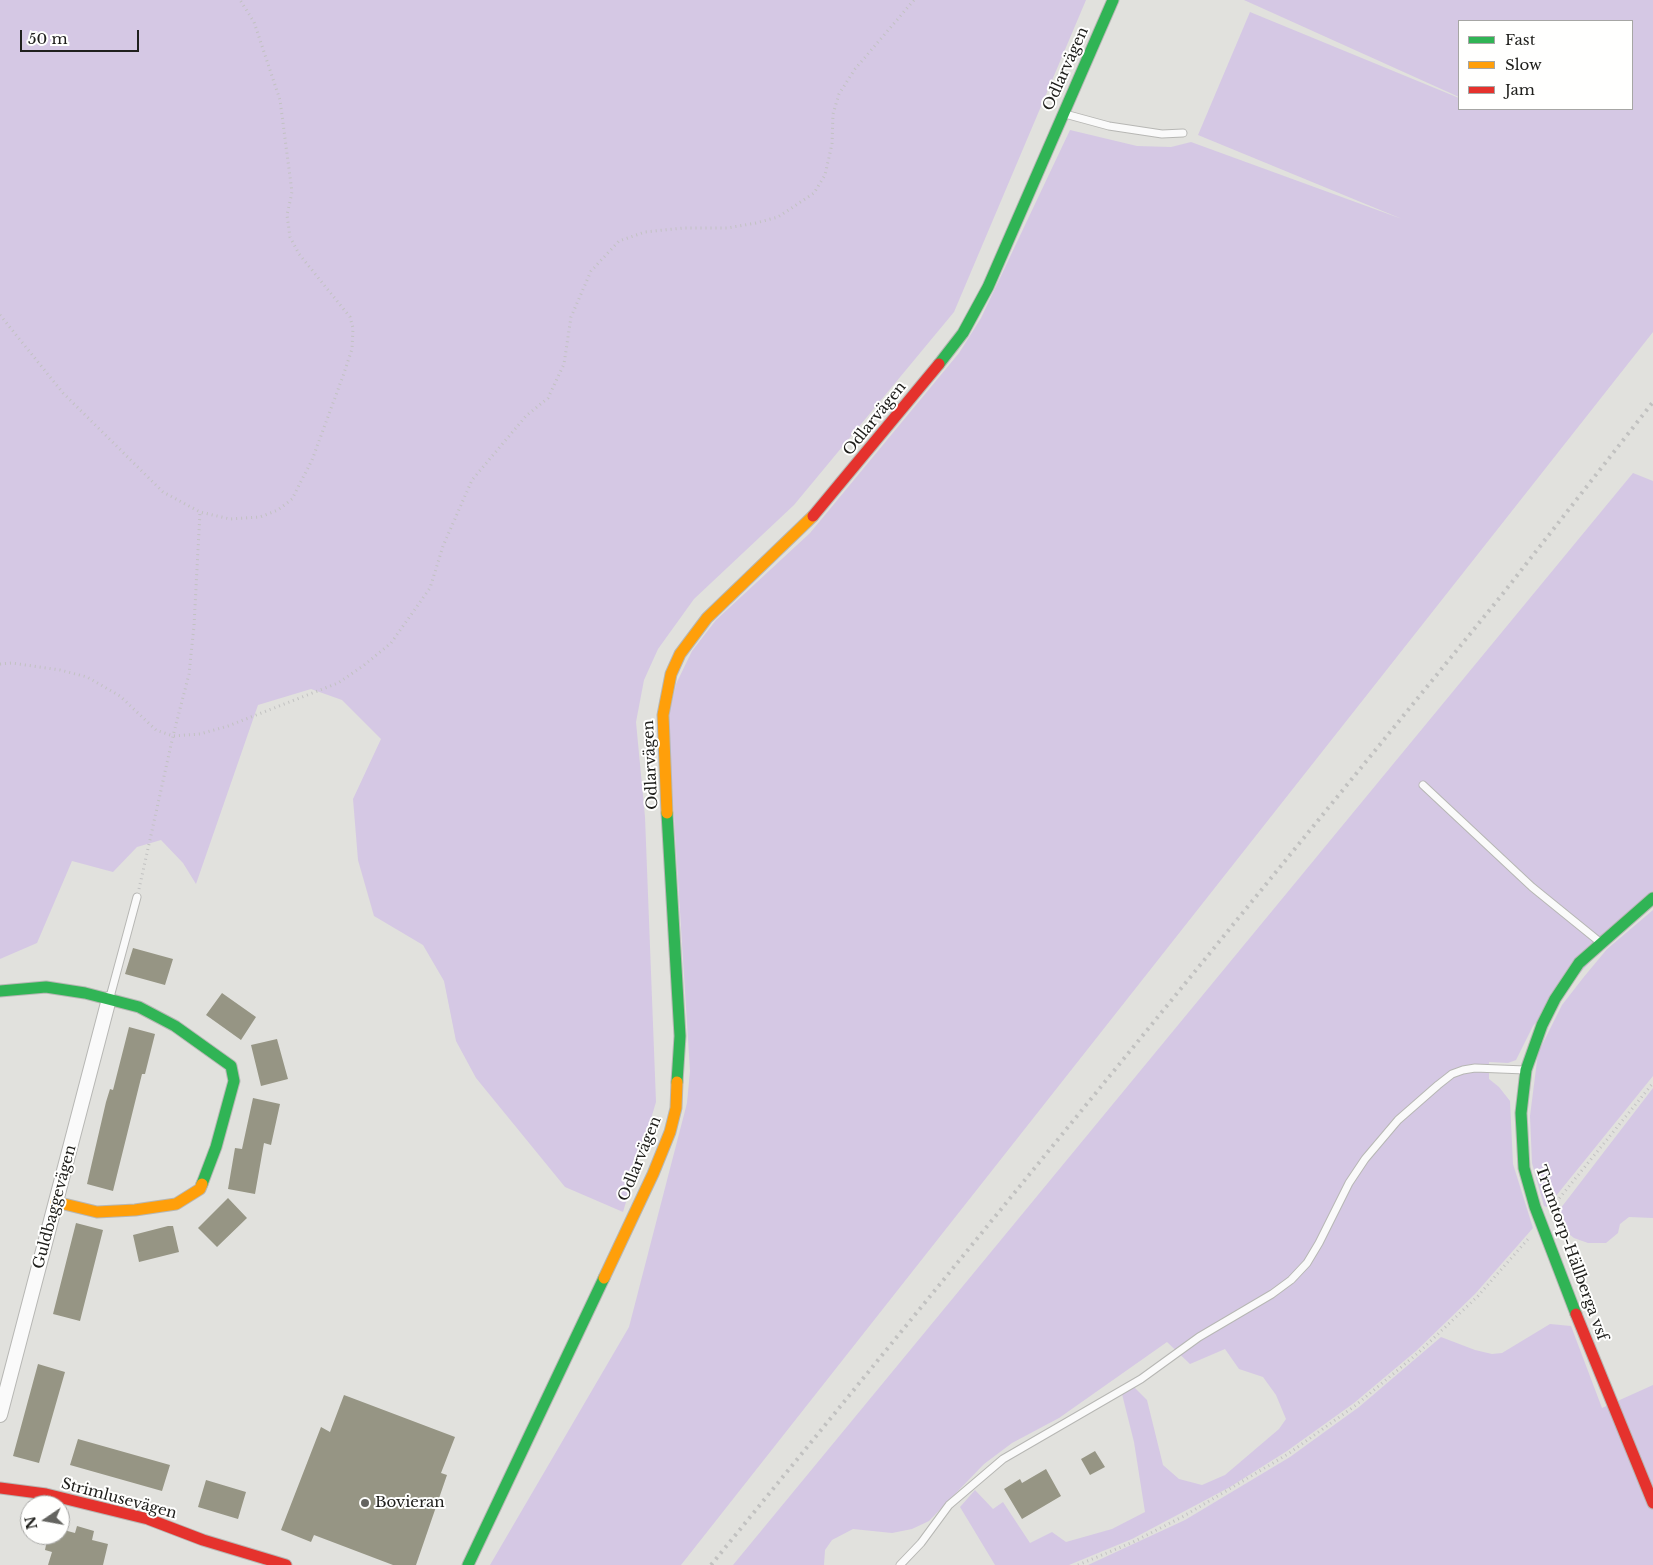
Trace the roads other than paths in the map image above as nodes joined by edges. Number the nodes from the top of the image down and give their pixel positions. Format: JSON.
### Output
{"nodes":[{"id":1,"x":1113,"y":0,"type":"edge"},
{"id":2,"x":1062,"y":114,"type":"junction"},
{"id":3,"x":1183,"y":133,"type":"dead end"},
{"id":4,"x":1423,"y":785,"type":"dead end"},
{"id":5,"x":137,"y":897,"type":"road end"},
{"id":6,"x":1653,"y":898,"type":"edge"},
{"id":7,"x":1601,"y":943,"type":"junction"},
{"id":8,"x":0,"y":991,"type":"edge"},
{"id":9,"x":109,"y":999,"type":"junction"},
{"id":10,"x":1526,"y":1070,"type":"junction"},
{"id":11,"x":56,"y":1202,"type":"junction"},
{"id":12,"x":0,"y":1416,"type":"edge"},
{"id":13,"x":0,"y":1488,"type":"edge"},
{"id":14,"x":1653,"y":1503,"type":"edge"},
{"id":15,"x":286,"y":1565,"type":"edge"},
{"id":16,"x":468,"y":1565,"type":"edge"},
{"id":17,"x":900,"y":1565,"type":"edge"}],
"edges":[{"from":1,"to":2,"type":"street","name":"Odlarvägen"},
{"from":2,"to":3,"type":"lane"},
{"from":2,"to":16,"type":"street","name":"Odlarvägen"},
{"from":4,"to":7,"type":"lane"},
{"from":5,"to":9,"type":"lane"},
{"from":6,"to":7,"type":"street","name":"Trumtorp-Hällberga vsf"},
{"from":7,"to":10,"type":"street","name":"Trumtorp-Hällberga vsf"},
{"from":8,"to":9,"type":"street"},
{"from":9,"to":11,"type":"street","name":"Guldbaggevägen"},
{"from":9,"to":11,"type":"street"},
{"from":10,"to":14,"type":"street","name":"Trumtorp-Hällberga vsf"},
{"from":10,"to":17,"type":"lane"},
{"from":11,"to":12,"type":"street","name":"Guldbaggevägen"},
{"from":13,"to":15,"type":"street","name":"Strimlusevägen"}]}
